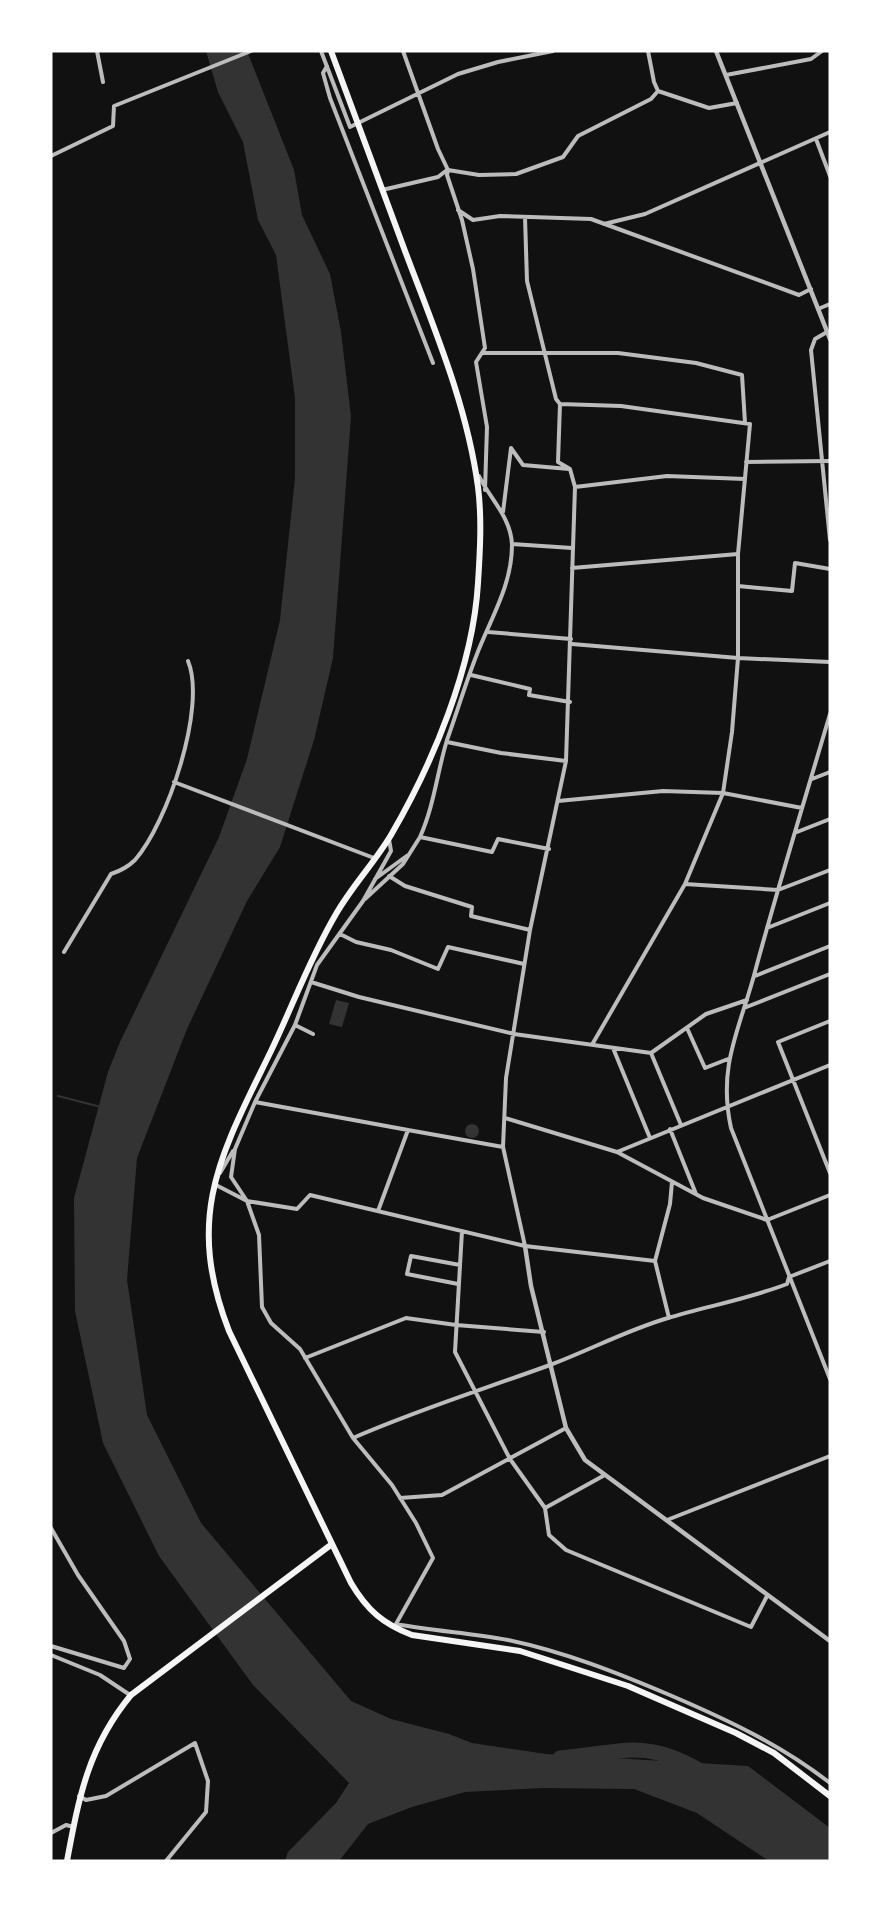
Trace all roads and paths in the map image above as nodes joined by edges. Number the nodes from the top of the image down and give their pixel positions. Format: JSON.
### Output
{"nodes":[{"id":1,"x":97,"y":51,"type":"edge"},
{"id":2,"x":251,"y":51,"type":"edge"},
{"id":3,"x":321,"y":51,"type":"edge"},
{"id":4,"x":331,"y":51,"type":"edge"},
{"id":5,"x":403,"y":51,"type":"edge"},
{"id":6,"x":553,"y":51,"type":"edge"},
{"id":7,"x":648,"y":51,"type":"edge"},
{"id":8,"x":716,"y":51,"type":"edge"},
{"id":9,"x":822,"y":51,"type":"edge"},
{"id":10,"x":327,"y":66,"type":"junction"},
{"id":11,"x":726,"y":75,"type":"junction"},
{"id":12,"x":103,"y":82,"type":"dead end"},
{"id":13,"x":658,"y":91,"type":"junction"},
{"id":14,"x":419,"y":93,"type":"junction"},
{"id":15,"x":737,"y":103,"type":"junction"},
{"id":16,"x":357,"y":121,"type":"junction"},
{"id":17,"x":830,"y":132,"type":"edge"},
{"id":18,"x":816,"y":139,"type":"junction"},
{"id":19,"x":51,"y":156,"type":"edge"},
{"id":20,"x":761,"y":164,"type":"junction"},
{"id":21,"x":448,"y":170,"type":"junction"},
{"id":22,"x":830,"y":173,"type":"edge"},
{"id":23,"x":382,"y":190,"type":"junction"},
{"id":24,"x":458,"y":209,"type":"junction"},
{"id":25,"x":525,"y":217,"type":"junction"},
{"id":26,"x":604,"y":224,"type":"junction"},
{"id":27,"x":811,"y":290,"type":"junction"},
{"id":28,"x":830,"y":304,"type":"edge"},
{"id":29,"x":818,"y":309,"type":"junction"},
{"id":30,"x":827,"y":332,"type":"junction"},
{"id":31,"x":830,"y":339,"type":"edge"},
{"id":32,"x":546,"y":352,"type":"junction"},
{"id":33,"x":483,"y":353,"type":"junction"},
{"id":34,"x":433,"y":363,"type":"dead end"},
{"id":35,"x":560,"y":404,"type":"junction"},
{"id":36,"x":745,"y":423,"type":"junction"},
{"id":37,"x":821,"y":461,"type":"junction"},
{"id":38,"x":830,"y":461,"type":"edge"},
{"id":39,"x":746,"y":462,"type":"junction"},
{"id":40,"x":570,"y":469,"type":"junction"},
{"id":41,"x":476,"y":470,"type":"junction"},
{"id":42,"x":745,"y":479,"type":"junction"},
{"id":43,"x":575,"y":487,"type":"junction"},
{"id":44,"x":485,"y":490,"type":"junction"},
{"id":45,"x":503,"y":513,"type":"junction"},
{"id":46,"x":830,"y":540,"type":"edge"},
{"id":47,"x":512,"y":544,"type":"junction"},
{"id":48,"x":572,"y":548,"type":"junction"},
{"id":49,"x":738,"y":554,"type":"junction"},
{"id":50,"x":572,"y":568,"type":"junction"},
{"id":51,"x":830,"y":568,"type":"edge"},
{"id":52,"x":738,"y":586,"type":"junction"},
{"id":53,"x":488,"y":632,"type":"junction"},
{"id":54,"x":572,"y":642,"type":"junction"},
{"id":55,"x":738,"y":658,"type":"junction"},
{"id":56,"x":188,"y":661,"type":"dead end"},
{"id":57,"x":830,"y":662,"type":"edge"},
{"id":58,"x":471,"y":675,"type":"junction"},
{"id":59,"x":570,"y":702,"type":"junction"},
{"id":60,"x":830,"y":714,"type":"edge"},
{"id":61,"x":828,"y":725,"type":"edge"},
{"id":62,"x":447,"y":742,"type":"junction"},
{"id":63,"x":566,"y":761,"type":"junction"},
{"id":64,"x":830,"y":772,"type":"edge"},
{"id":65,"x":812,"y":779,"type":"junction"},
{"id":66,"x":174,"y":782,"type":"junction"},
{"id":67,"x":723,"y":793,"type":"junction"},
{"id":68,"x":558,"y":801,"type":"junction"},
{"id":69,"x":802,"y":808,"type":"junction"},
{"id":70,"x":830,"y":819,"type":"edge"},
{"id":71,"x":797,"y":832,"type":"junction"},
{"id":72,"x":420,"y":837,"type":"junction"},
{"id":73,"x":389,"y":839,"type":"junction"},
{"id":74,"x":549,"y":849,"type":"junction"},
{"id":75,"x":413,"y":851,"type":"junction"},
{"id":76,"x":374,"y":858,"type":"junction"},
{"id":77,"x":830,"y":870,"type":"edge"},
{"id":78,"x":389,"y":876,"type":"junction"},
{"id":79,"x":372,"y":880,"type":"junction"},
{"id":80,"x":685,"y":884,"type":"junction"},
{"id":81,"x":778,"y":890,"type":"junction"},
{"id":82,"x":363,"y":901,"type":"junction"},
{"id":83,"x":830,"y":903,"type":"edge"},
{"id":84,"x":767,"y":927,"type":"junction"},
{"id":85,"x":530,"y":930,"type":"junction"},
{"id":86,"x":340,"y":934,"type":"junction"},
{"id":87,"x":318,"y":946,"type":"junction"},
{"id":88,"x":830,"y":946,"type":"edge"},
{"id":89,"x":64,"y":952,"type":"dead end"},
{"id":90,"x":524,"y":964,"type":"junction"},
{"id":91,"x":317,"y":965,"type":"junction"},
{"id":92,"x":830,"y":974,"type":"edge"},
{"id":93,"x":754,"y":976,"type":"junction"},
{"id":94,"x":311,"y":980,"type":"junction"},
{"id":95,"x":747,"y":1000,"type":"junction"},
{"id":96,"x":744,"y":1009,"type":"junction"},
{"id":97,"x":287,"y":1018,"type":"junction"},
{"id":98,"x":830,"y":1022,"type":"edge"},
{"id":99,"x":295,"y":1025,"type":"junction"},
{"id":100,"x":687,"y":1028,"type":"junction"},
{"id":101,"x":313,"y":1034,"type":"dead end"},
{"id":102,"x":514,"y":1034,"type":"junction"},
{"id":103,"x":593,"y":1043,"type":"junction"},
{"id":104,"x":613,"y":1048,"type":"junction"},
{"id":105,"x":651,"y":1053,"type":"junction"},
{"id":106,"x":728,"y":1059,"type":"junction"},
{"id":107,"x":830,"y":1065,"type":"edge"},
{"id":108,"x":793,"y":1080,"type":"junction"},
{"id":109,"x":255,"y":1102,"type":"junction"},
{"id":110,"x":726,"y":1106,"type":"junction"},
{"id":111,"x":505,"y":1118,"type":"junction"},
{"id":112,"x":681,"y":1125,"type":"junction"},
{"id":113,"x":670,"y":1129,"type":"junction"},
{"id":114,"x":408,"y":1130,"type":"junction"},
{"id":115,"x":650,"y":1138,"type":"junction"},
{"id":116,"x":503,"y":1147,"type":"junction"},
{"id":117,"x":235,"y":1149,"type":"junction"},
{"id":118,"x":617,"y":1152,"type":"junction"},
{"id":119,"x":829,"y":1167,"type":"edge"},
{"id":120,"x":830,"y":1173,"type":"edge"},
{"id":121,"x":672,"y":1182,"type":"junction"},
{"id":122,"x":213,"y":1184,"type":"junction"},
{"id":123,"x":697,"y":1195,"type":"junction"},
{"id":124,"x":830,"y":1195,"type":"edge"},
{"id":125,"x":247,"y":1201,"type":"junction"},
{"id":126,"x":378,"y":1211,"type":"junction"},
{"id":127,"x":767,"y":1220,"type":"junction"},
{"id":128,"x":462,"y":1230,"type":"junction"},
{"id":129,"x":525,"y":1246,"type":"junction"},
{"id":130,"x":655,"y":1261,"type":"junction"},
{"id":131,"x":830,"y":1261,"type":"edge"},
{"id":132,"x":460,"y":1265,"type":"junction"},
{"id":133,"x":789,"y":1277,"type":"junction"},
{"id":134,"x":458,"y":1284,"type":"junction"},
{"id":135,"x":669,"y":1318,"type":"junction"},
{"id":136,"x":456,"y":1325,"type":"junction"},
{"id":137,"x":545,"y":1332,"type":"junction"},
{"id":138,"x":305,"y":1358,"type":"junction"},
{"id":139,"x":552,"y":1364,"type":"junction"},
{"id":140,"x":830,"y":1379,"type":"edge"},
{"id":141,"x":474,"y":1392,"type":"junction"},
{"id":142,"x":566,"y":1428,"type":"junction"},
{"id":143,"x":353,"y":1438,"type":"junction"},
{"id":144,"x":830,"y":1456,"type":"edge"},
{"id":145,"x":510,"y":1459,"type":"junction"},
{"id":146,"x":603,"y":1476,"type":"junction"},
{"id":147,"x":400,"y":1498,"type":"junction"},
{"id":148,"x":544,"y":1508,"type":"junction"},
{"id":149,"x":667,"y":1520,"type":"junction"},
{"id":150,"x":51,"y":1528,"type":"edge"},
{"id":151,"x":332,"y":1544,"type":"junction"},
{"id":152,"x":767,"y":1596,"type":"junction"},
{"id":153,"x":397,"y":1627,"type":"junction"},
{"id":154,"x":830,"y":1641,"type":"edge"},
{"id":155,"x":51,"y":1646,"type":"edge"},
{"id":156,"x":51,"y":1655,"type":"edge"},
{"id":157,"x":131,"y":1695,"type":"junction"},
{"id":158,"x":830,"y":1783,"type":"edge"},
{"id":159,"x":79,"y":1796,"type":"junction"},
{"id":160,"x":830,"y":1796,"type":"edge"},
{"id":161,"x":74,"y":1827,"type":"junction"},
{"id":162,"x":51,"y":1833,"type":"edge"},
{"id":163,"x":67,"y":1861,"type":"edge"},
{"id":164,"x":166,"y":1861,"type":"edge"}],
"edges":[{"from":1,"to":12,"type":"street"},
{"from":2,"to":19,"type":"street"},
{"from":3,"to":10,"type":"street"},
{"from":4,"to":16,"type":"main road"},
{"from":5,"to":14,"type":"street"},
{"from":6,"to":14,"type":"street"},
{"from":7,"to":13,"type":"street"},
{"from":8,"to":11,"type":"street"},
{"from":9,"to":11,"type":"street"},
{"from":10,"to":16,"type":"street"},
{"from":10,"to":34,"type":"street"},
{"from":11,"to":15,"type":"street"},
{"from":13,"to":15,"type":"street"},
{"from":13,"to":21,"type":"street"},
{"from":14,"to":16,"type":"street"},
{"from":14,"to":21,"type":"street"},
{"from":15,"to":20,"type":"street"},
{"from":16,"to":23,"type":"main road"},
{"from":17,"to":18,"type":"street"},
{"from":18,"to":20,"type":"street"},
{"from":18,"to":22,"type":"street"},
{"from":20,"to":26,"type":"street"},
{"from":20,"to":27,"type":"street"},
{"from":21,"to":23,"type":"street"},
{"from":21,"to":24,"type":"street"},
{"from":23,"to":41,"type":"main road"},
{"from":24,"to":25,"type":"street"},
{"from":24,"to":33,"type":"street"},
{"from":25,"to":26,"type":"street"},
{"from":25,"to":32,"type":"street"},
{"from":26,"to":27,"type":"street"},
{"from":27,"to":29,"type":"street"},
{"from":28,"to":29,"type":"street"},
{"from":29,"to":30,"type":"street"},
{"from":30,"to":31,"type":"street"},
{"from":30,"to":37,"type":"street"},
{"from":32,"to":33,"type":"street"},
{"from":32,"to":35,"type":"street"},
{"from":32,"to":36,"type":"street"},
{"from":33,"to":44,"type":"street"},
{"from":35,"to":36,"type":"street"},
{"from":35,"to":40,"type":"street"},
{"from":36,"to":39,"type":"street"},
{"from":37,"to":38,"type":"street"},
{"from":37,"to":39,"type":"street"},
{"from":37,"to":46,"type":"street"},
{"from":39,"to":42,"type":"street"},
{"from":40,"to":43,"type":"street"},
{"from":40,"to":45,"type":"street"},
{"from":41,"to":44,"type":"street"},
{"from":41,"to":73,"type":"main road"},
{"from":42,"to":43,"type":"street"},
{"from":42,"to":49,"type":"street"},
{"from":43,"to":48,"type":"street"},
{"from":44,"to":45,"type":"street"},
{"from":45,"to":47,"type":"street"},
{"from":47,"to":48,"type":"street"},
{"from":47,"to":53,"type":"street"},
{"from":48,"to":50,"type":"street"},
{"from":49,"to":50,"type":"street"},
{"from":49,"to":52,"type":"street"},
{"from":50,"to":54,"type":"street"},
{"from":51,"to":52,"type":"street"},
{"from":52,"to":55,"type":"street"},
{"from":53,"to":54,"type":"street"},
{"from":53,"to":58,"type":"street"},
{"from":54,"to":55,"type":"street"},
{"from":54,"to":59,"type":"street"},
{"from":55,"to":57,"type":"street"},
{"from":55,"to":67,"type":"street"},
{"from":56,"to":66,"type":"street"},
{"from":58,"to":59,"type":"street"},
{"from":58,"to":62,"type":"street"},
{"from":59,"to":63,"type":"street"},
{"from":60,"to":61,"type":"street"},
{"from":61,"to":65,"type":"street"},
{"from":62,"to":63,"type":"street"},
{"from":62,"to":72,"type":"street"},
{"from":63,"to":68,"type":"street"},
{"from":64,"to":65,"type":"street"},
{"from":65,"to":69,"type":"street"},
{"from":66,"to":76,"type":"street"},
{"from":66,"to":89,"type":"street"},
{"from":67,"to":68,"type":"street"},
{"from":67,"to":69,"type":"street"},
{"from":67,"to":80,"type":"street"},
{"from":68,"to":74,"type":"street"},
{"from":69,"to":71,"type":"street"},
{"from":70,"to":71,"type":"street"},
{"from":71,"to":81,"type":"street"},
{"from":72,"to":74,"type":"street"},
{"from":72,"to":75,"type":"street"},
{"from":73,"to":76,"type":"main road"},
{"from":73,"to":79,"type":"street"},
{"from":74,"to":85,"type":"street"},
{"from":75,"to":78,"type":"street"},
{"from":75,"to":79,"type":"street"},
{"from":76,"to":87,"type":"main road"},
{"from":77,"to":81,"type":"street"},
{"from":78,"to":82,"type":"street"},
{"from":78,"to":85,"type":"street"},
{"from":79,"to":82,"type":"street"},
{"from":80,"to":81,"type":"street"},
{"from":80,"to":103,"type":"street"},
{"from":81,"to":84,"type":"street"},
{"from":82,"to":86,"type":"street"},
{"from":83,"to":84,"type":"street"},
{"from":84,"to":93,"type":"street"},
{"from":85,"to":90,"type":"street"},
{"from":86,"to":90,"type":"street"},
{"from":86,"to":91,"type":"street"},
{"from":87,"to":91,"type":"street"},
{"from":87,"to":97,"type":"main road"},
{"from":88,"to":93,"type":"street"},
{"from":90,"to":102,"type":"street"},
{"from":91,"to":94,"type":"street"},
{"from":92,"to":96,"type":"street"},
{"from":93,"to":95,"type":"street"},
{"from":94,"to":97,"type":"street"},
{"from":94,"to":99,"type":"street"},
{"from":94,"to":102,"type":"street"},
{"from":95,"to":96,"type":"street"},
{"from":95,"to":100,"type":"street"},
{"from":96,"to":106,"type":"street"},
{"from":97,"to":122,"type":"main road"},
{"from":98,"to":108,"type":"street"},
{"from":99,"to":101,"type":"street"},
{"from":99,"to":109,"type":"street"},
{"from":100,"to":105,"type":"street"},
{"from":100,"to":106,"type":"street"},
{"from":102,"to":103,"type":"street"},
{"from":102,"to":111,"type":"street"},
{"from":103,"to":104,"type":"street"},
{"from":104,"to":105,"type":"street"},
{"from":104,"to":115,"type":"street"},
{"from":105,"to":112,"type":"street"},
{"from":106,"to":110,"type":"street"},
{"from":107,"to":108,"type":"street"},
{"from":108,"to":110,"type":"street"},
{"from":108,"to":119,"type":"street"},
{"from":109,"to":114,"type":"street"},
{"from":109,"to":117,"type":"street"},
{"from":110,"to":112,"type":"street"},
{"from":110,"to":127,"type":"street"},
{"from":111,"to":116,"type":"street"},
{"from":111,"to":118,"type":"street"},
{"from":112,"to":113,"type":"street"},
{"from":113,"to":115,"type":"street"},
{"from":113,"to":123,"type":"street"},
{"from":114,"to":116,"type":"street"},
{"from":114,"to":126,"type":"street"},
{"from":115,"to":118,"type":"street"},
{"from":116,"to":129,"type":"street"},
{"from":117,"to":122,"type":"street"},
{"from":117,"to":125,"type":"street"},
{"from":118,"to":121,"type":"street"},
{"from":119,"to":120,"type":"street"},
{"from":121,"to":123,"type":"street"},
{"from":121,"to":130,"type":"street"},
{"from":122,"to":125,"type":"street"},
{"from":122,"to":151,"type":"main road"},
{"from":123,"to":127,"type":"street"},
{"from":124,"to":127,"type":"street"},
{"from":125,"to":126,"type":"street"},
{"from":125,"to":138,"type":"street"},
{"from":126,"to":128,"type":"street"},
{"from":127,"to":133,"type":"street"},
{"from":128,"to":129,"type":"street"},
{"from":128,"to":132,"type":"street"},
{"from":129,"to":130,"type":"street"},
{"from":129,"to":137,"type":"street"},
{"from":130,"to":135,"type":"street"},
{"from":131,"to":133,"type":"street"},
{"from":132,"to":134,"type":"street"},
{"from":132,"to":134,"type":"street"},
{"from":133,"to":135,"type":"street"},
{"from":133,"to":140,"type":"street"},
{"from":134,"to":136,"type":"street"},
{"from":135,"to":139,"type":"street"},
{"from":136,"to":137,"type":"street"},
{"from":136,"to":138,"type":"street"},
{"from":136,"to":141,"type":"street"},
{"from":137,"to":139,"type":"street"},
{"from":138,"to":143,"type":"street"},
{"from":139,"to":141,"type":"street"},
{"from":139,"to":142,"type":"street"},
{"from":141,"to":143,"type":"street"},
{"from":141,"to":145,"type":"street"},
{"from":142,"to":145,"type":"street"},
{"from":142,"to":146,"type":"street"},
{"from":143,"to":147,"type":"street"},
{"from":144,"to":149,"type":"street"},
{"from":145,"to":147,"type":"street"},
{"from":145,"to":148,"type":"street"},
{"from":146,"to":148,"type":"street"},
{"from":146,"to":149,"type":"street"},
{"from":147,"to":153,"type":"street"},
{"from":148,"to":152,"type":"street"},
{"from":149,"to":152,"type":"street"},
{"from":150,"to":155,"type":"street"},
{"from":151,"to":153,"type":"main road"},
{"from":151,"to":157,"type":"main road"},
{"from":152,"to":154,"type":"street"},
{"from":153,"to":158,"type":"street"},
{"from":153,"to":160,"type":"main road"},
{"from":156,"to":157,"type":"street"},
{"from":157,"to":159,"type":"main road"},
{"from":159,"to":161,"type":"main road"},
{"from":159,"to":164,"type":"street"},
{"from":161,"to":162,"type":"street"},
{"from":161,"to":163,"type":"main road"}]}
